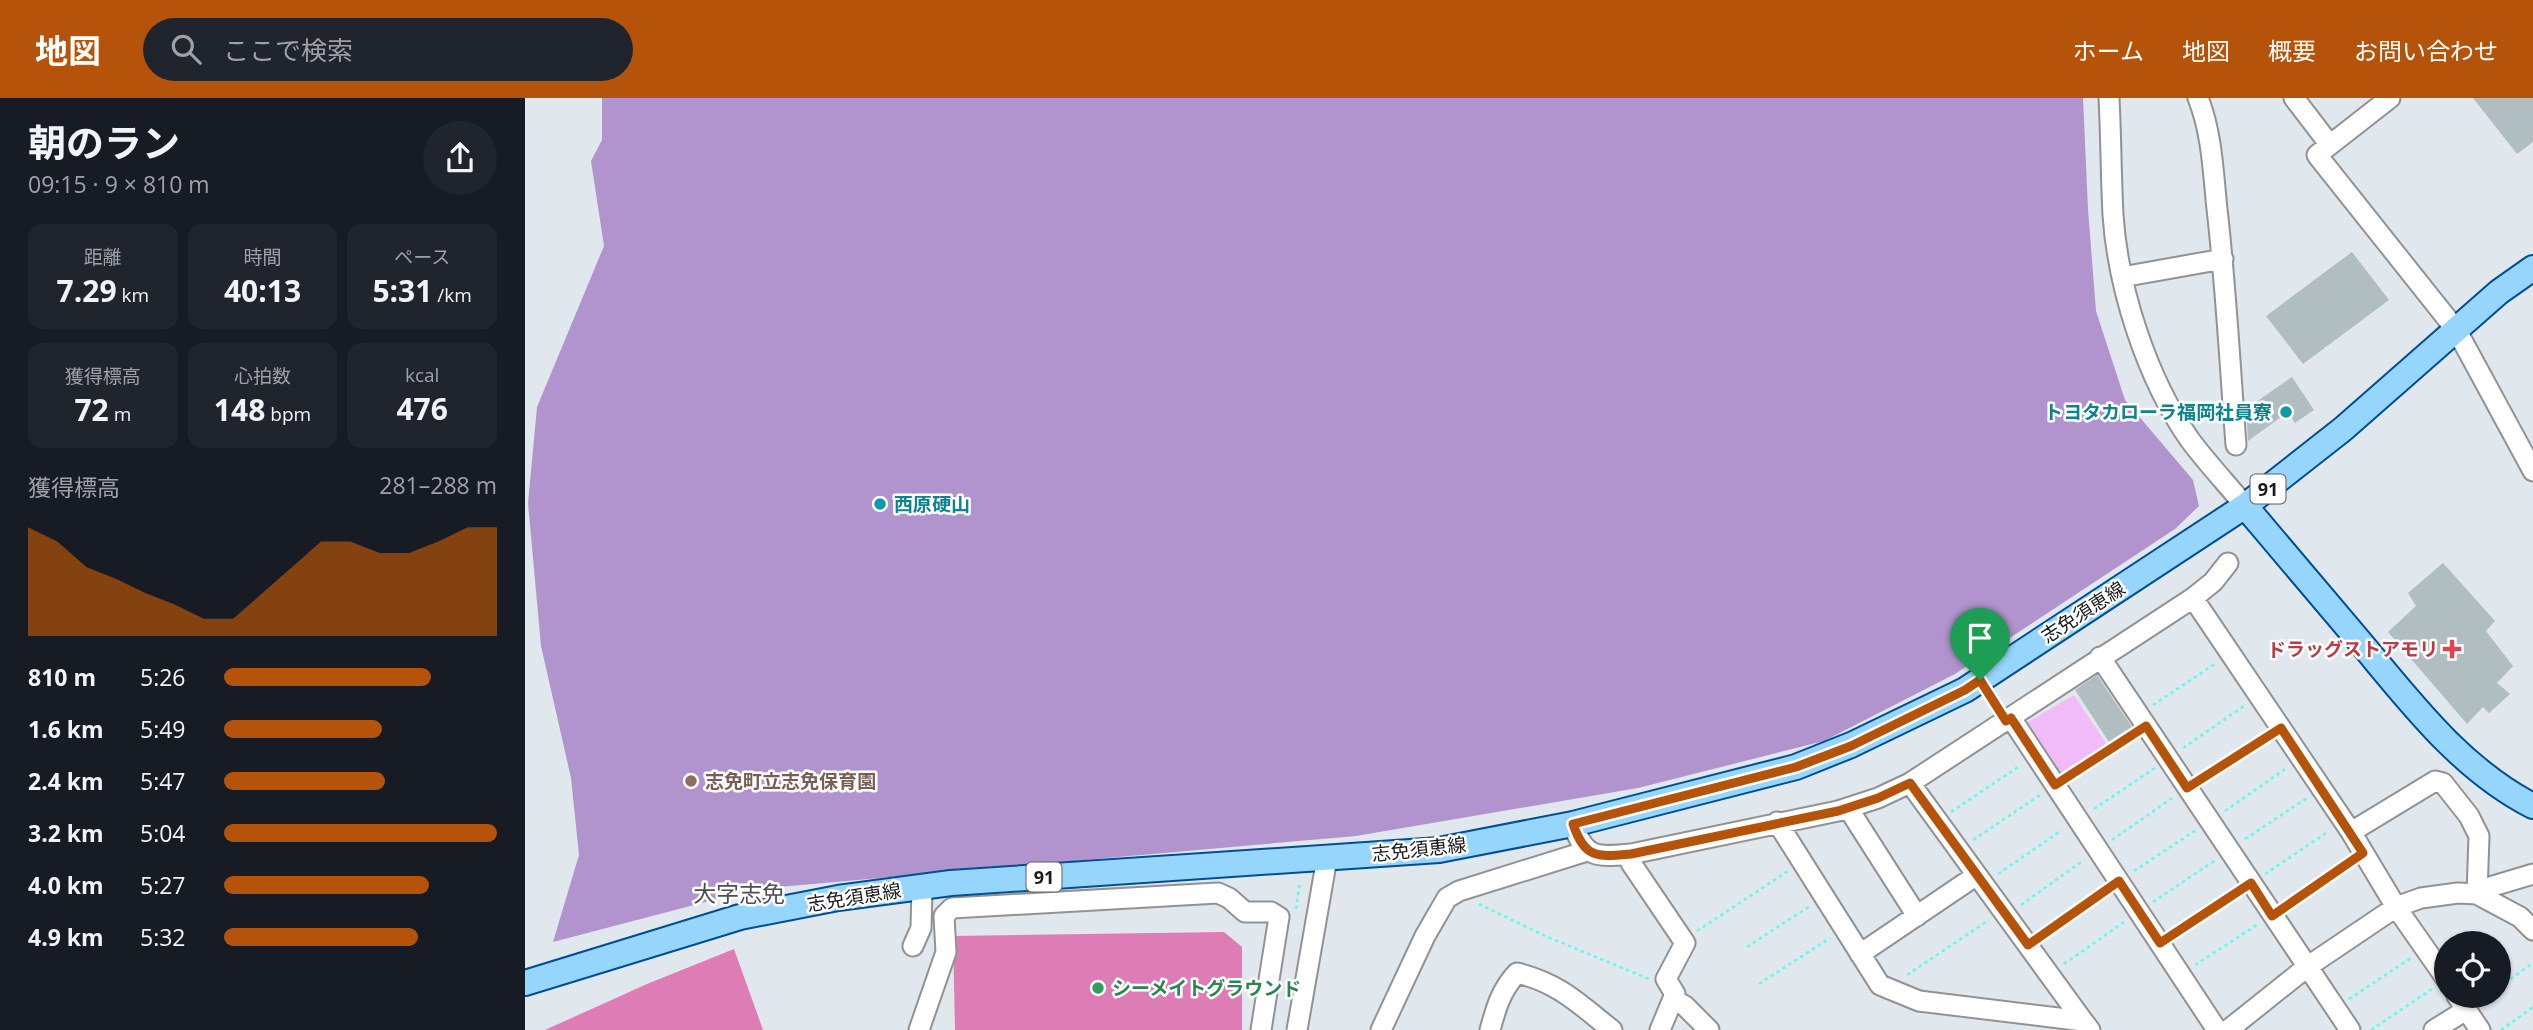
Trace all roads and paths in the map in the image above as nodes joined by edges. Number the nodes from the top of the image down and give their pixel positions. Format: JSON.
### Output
{"nodes":[{"id":1,"x":2109,"y":98,"type":"edge"},
{"id":2,"x":2198,"y":98,"type":"edge"},
{"id":3,"x":2294,"y":98,"type":"edge"},
{"id":4,"x":2390,"y":98,"type":"edge"},
{"id":5,"x":2330,"y":145,"type":"junction"},
{"id":6,"x":2223,"y":259,"type":"junction"},
{"id":7,"x":2533,"y":268,"type":"edge"},
{"id":8,"x":2122,"y":277,"type":"junction"},
{"id":9,"x":2458,"y":331,"type":"junction"},
{"id":10,"x":2236,"y":445,"type":"dead end"},
{"id":11,"x":2533,"y":471,"type":"edge"},
{"id":12,"x":2245,"y":506,"type":"junction"},
{"id":13,"x":2228,"y":563,"type":"dead end"},
{"id":14,"x":2193,"y":598,"type":"junction"},
{"id":15,"x":2230,"y":654,"type":"junction"},
{"id":16,"x":2100,"y":657,"type":"junction"},
{"id":17,"x":2258,"y":695,"type":"junction"},
{"id":18,"x":2011,"y":718,"type":"junction"},
{"id":19,"x":2143,"y":720,"type":"junction"},
{"id":20,"x":2281,"y":728,"type":"junction"},
{"id":21,"x":2035,"y":755,"type":"junction"},
{"id":22,"x":2301,"y":758,"type":"junction"},
{"id":23,"x":2168,"y":759,"type":"junction"},
{"id":24,"x":1910,"y":783,"type":"junction"},
{"id":25,"x":2055,"y":785,"type":"junction"},
{"id":26,"x":2187,"y":788,"type":"junction"},
{"id":27,"x":2321,"y":788,"type":"junction"},
{"id":28,"x":2533,"y":806,"type":"edge"},
{"id":29,"x":1848,"y":808,"type":"junction"},
{"id":30,"x":2078,"y":819,"type":"junction"},
{"id":31,"x":1938,"y":821,"type":"junction"},
{"id":32,"x":2209,"y":821,"type":"junction"},
{"id":33,"x":1777,"y":822,"type":"junction"},
{"id":34,"x":1573,"y":824,"type":"junction"},
{"id":35,"x":2347,"y":827,"type":"junction"},
{"id":36,"x":1959,"y":849,"type":"junction"},
{"id":37,"x":2098,"y":850,"type":"junction"},
{"id":38,"x":2229,"y":850,"type":"junction"},
{"id":39,"x":1587,"y":851,"type":"junction"},
{"id":40,"x":2363,"y":853,"type":"junction"},
{"id":41,"x":1631,"y":854,"type":"junction"},
{"id":42,"x":1327,"y":858,"type":"junction"},
{"id":43,"x":1802,"y":862,"type":"junction"},
{"id":44,"x":1103,"y":873,"type":"junction"},
{"id":45,"x":2533,"y":874,"type":"edge"},
{"id":46,"x":1981,"y":880,"type":"junction"},
{"id":47,"x":2119,"y":881,"type":"junction"},
{"id":48,"x":2251,"y":883,"type":"junction"},
{"id":49,"x":922,"y":887,"type":"junction"},
{"id":50,"x":1465,"y":889,"type":"junction"},
{"id":51,"x":2477,"y":894,"type":"junction"},
{"id":52,"x":1825,"y":897,"type":"junction"},
{"id":53,"x":2396,"y":907,"type":"junction"},
{"id":54,"x":1103,"y":909,"type":"dead end"},
{"id":55,"x":2139,"y":912,"type":"junction"},
{"id":56,"x":2005,"y":913,"type":"junction"},
{"id":57,"x":1917,"y":916,"type":"junction"},
{"id":58,"x":2272,"y":916,"type":"junction"},
{"id":59,"x":1845,"y":929,"type":"junction"},
{"id":60,"x":2533,"y":930,"type":"edge"},
{"id":61,"x":1683,"y":940,"type":"junction"},
{"id":62,"x":2160,"y":943,"type":"junction"},
{"id":63,"x":2028,"y":945,"type":"junction"},
{"id":64,"x":913,"y":946,"type":"dead end"},
{"id":65,"x":1747,"y":947,"type":"dead end"},
{"id":66,"x":2425,"y":948,"type":"junction"},
{"id":67,"x":1860,"y":954,"type":"junction"},
{"id":68,"x":2434,"y":962,"type":"edge"},
{"id":69,"x":2533,"y":963,"type":"edge"},
{"id":70,"x":2307,"y":967,"type":"junction"},
{"id":71,"x":2049,"y":974,"type":"junction"},
{"id":72,"x":2181,"y":975,"type":"junction"},
{"id":73,"x":2511,"y":979,"type":"edge"},
{"id":74,"x":525,"y":983,"type":"edge"},
{"id":75,"x":1759,"y":984,"type":"dead end"},
{"id":76,"x":1888,"y":988,"type":"junction"},
{"id":77,"x":2434,"y":988,"type":"edge"},
{"id":78,"x":1672,"y":993,"type":"junction"},
{"id":79,"x":2533,"y":1007,"type":"edge"},
{"id":80,"x":2457,"y":1008,"type":"edge"},
{"id":81,"x":2465,"y":1008,"type":"edge"},
{"id":82,"x":2335,"y":1009,"type":"junction"},
{"id":83,"x":2086,"y":1026,"type":"edge"},
{"id":84,"x":919,"y":1030,"type":"edge"},
{"id":85,"x":1261,"y":1030,"type":"edge"},
{"id":86,"x":1297,"y":1030,"type":"edge"},
{"id":87,"x":1381,"y":1030,"type":"edge"},
{"id":88,"x":1490,"y":1030,"type":"edge"},
{"id":89,"x":1612,"y":1030,"type":"edge"},
{"id":90,"x":1660,"y":1030,"type":"edge"},
{"id":91,"x":1709,"y":1030,"type":"edge"},
{"id":92,"x":2217,"y":1030,"type":"edge"},
{"id":93,"x":2228,"y":1030,"type":"edge"},
{"id":94,"x":2350,"y":1030,"type":"edge"},
{"id":95,"x":2371,"y":1030,"type":"edge"},
{"id":96,"x":2434,"y":1030,"type":"edge"},
{"id":97,"x":2480,"y":1030,"type":"edge"},
{"id":98,"x":2501,"y":1030,"type":"edge"}],
"edges":[{"from":1,"to":8,"type":"street"},
{"from":2,"to":6,"type":"street"},
{"from":3,"to":5,"type":"street"},
{"from":4,"to":5,"type":"street"},
{"from":5,"to":9,"type":"street"},
{"from":6,"to":8,"type":"street"},
{"from":6,"to":10,"type":"street"},
{"from":7,"to":9,"type":"main road","name":"志免須恵線","number":"91"},
{"from":8,"to":12,"type":"street"},
{"from":9,"to":11,"type":"street"},
{"from":9,"to":12,"type":"main road","name":"志免須恵線","number":"91"},
{"from":12,"to":28,"type":"main road","number":"91"},
{"from":12,"to":34,"type":"main road","name":"志免須恵線","number":"91"},
{"from":13,"to":14,"type":"street"},
{"from":14,"to":15,"type":"street"},
{"from":14,"to":16,"type":"street"},
{"from":15,"to":17,"type":"street"},
{"from":15,"to":19,"type":"path"},
{"from":16,"to":18,"type":"street"},
{"from":16,"to":19,"type":"street"},
{"from":17,"to":20,"type":"street"},
{"from":17,"to":23,"type":"path"},
{"from":18,"to":21,"type":"street"},
{"from":18,"to":24,"type":"street"},
{"from":19,"to":23,"type":"street"},
{"from":19,"to":25,"type":"path"},
{"from":20,"to":22,"type":"street"},
{"from":20,"to":26,"type":"path"},
{"from":21,"to":25,"type":"street"},
{"from":21,"to":31,"type":"path"},
{"from":22,"to":27,"type":"street"},
{"from":22,"to":32,"type":"path"},
{"from":23,"to":26,"type":"street"},
{"from":23,"to":30,"type":"path"},
{"from":24,"to":29,"type":"street"},
{"from":24,"to":31,"type":"street"},
{"from":25,"to":30,"type":"street"},
{"from":25,"to":36,"type":"path"},
{"from":26,"to":32,"type":"street"},
{"from":26,"to":37,"type":"path"},
{"from":27,"to":35,"type":"street"},
{"from":27,"to":38,"type":"path"},
{"from":29,"to":33,"type":"street"},
{"from":29,"to":57,"type":"street"},
{"from":30,"to":37,"type":"street"},
{"from":30,"to":46,"type":"path"},
{"from":31,"to":36,"type":"street"},
{"from":32,"to":38,"type":"street"},
{"from":32,"to":47,"type":"path"},
{"from":33,"to":41,"type":"street"},
{"from":33,"to":43,"type":"street"},
{"from":34,"to":39,"type":"street"},
{"from":34,"to":42,"type":"main road","name":"志免須恵線","number":"91"},
{"from":35,"to":40,"type":"street"},
{"from":35,"to":48,"type":"path"},
{"from":35,"to":51,"type":"street"},
{"from":36,"to":46,"type":"street"},
{"from":37,"to":47,"type":"street"},
{"from":37,"to":56,"type":"path"},
{"from":38,"to":48,"type":"street"},
{"from":38,"to":55,"type":"path"},
{"from":39,"to":41,"type":"street"},
{"from":39,"to":50,"type":"street"},
{"from":40,"to":53,"type":"street"},
{"from":40,"to":58,"type":"path"},
{"from":41,"to":61,"type":"street"},
{"from":42,"to":44,"type":"main road","name":"志免須恵線","number":"91"},
{"from":42,"to":86,"type":"street"},
{"from":43,"to":52,"type":"street"},
{"from":43,"to":61,"type":"path"},
{"from":44,"to":49,"type":"main road","name":"志免須恵線","number":"91"},
{"from":44,"to":54,"type":"street"},
{"from":45,"to":51,"type":"street"},
{"from":46,"to":56,"type":"street"},
{"from":46,"to":57,"type":"street"},
{"from":47,"to":55,"type":"street"},
{"from":47,"to":63,"type":"path"},
{"from":48,"to":58,"type":"street"},
{"from":48,"to":62,"type":"path"},
{"from":49,"to":64,"type":"street"},
{"from":49,"to":74,"type":"main road","name":"志免須恵線","number":"91"},
{"from":50,"to":78,"type":"path"},
{"from":50,"to":87,"type":"street"},
{"from":51,"to":53,"type":"street"},
{"from":51,"to":60,"type":"street"},
{"from":52,"to":59,"type":"street"},
{"from":52,"to":65,"type":"path"},
{"from":53,"to":66,"type":"street"},
{"from":53,"to":70,"type":"street"},
{"from":55,"to":62,"type":"street"},
{"from":55,"to":71,"type":"path"},
{"from":56,"to":63,"type":"street"},
{"from":56,"to":76,"type":"path"},
{"from":57,"to":67,"type":"street"},
{"from":58,"to":70,"type":"street"},
{"from":58,"to":72,"type":"path"},
{"from":59,"to":67,"type":"street"},
{"from":59,"to":75,"type":"path"},
{"from":61,"to":78,"type":"street"},
{"from":62,"to":72,"type":"street"},
{"from":63,"to":71,"type":"street"},
{"from":66,"to":68,"type":"street"},
{"from":66,"to":82,"type":"path"},
{"from":67,"to":76,"type":"street"},
{"from":69,"to":73,"type":"path"},
{"from":70,"to":82,"type":"street"},
{"from":70,"to":93,"type":"street"},
{"from":71,"to":83,"type":"street"},
{"from":72,"to":92,"type":"street"},
{"from":76,"to":83,"type":"street"},
{"from":77,"to":95,"type":"path"},
{"from":78,"to":90,"type":"street"},
{"from":78,"to":91,"type":"street"},
{"from":79,"to":98,"type":"path"},
{"from":80,"to":96,"type":"street"},
{"from":81,"to":97,"type":"street"},
{"from":82,"to":94,"type":"street"},
{"from":84,"to":85,"type":"street"},
{"from":88,"to":89,"type":"street"}]}
